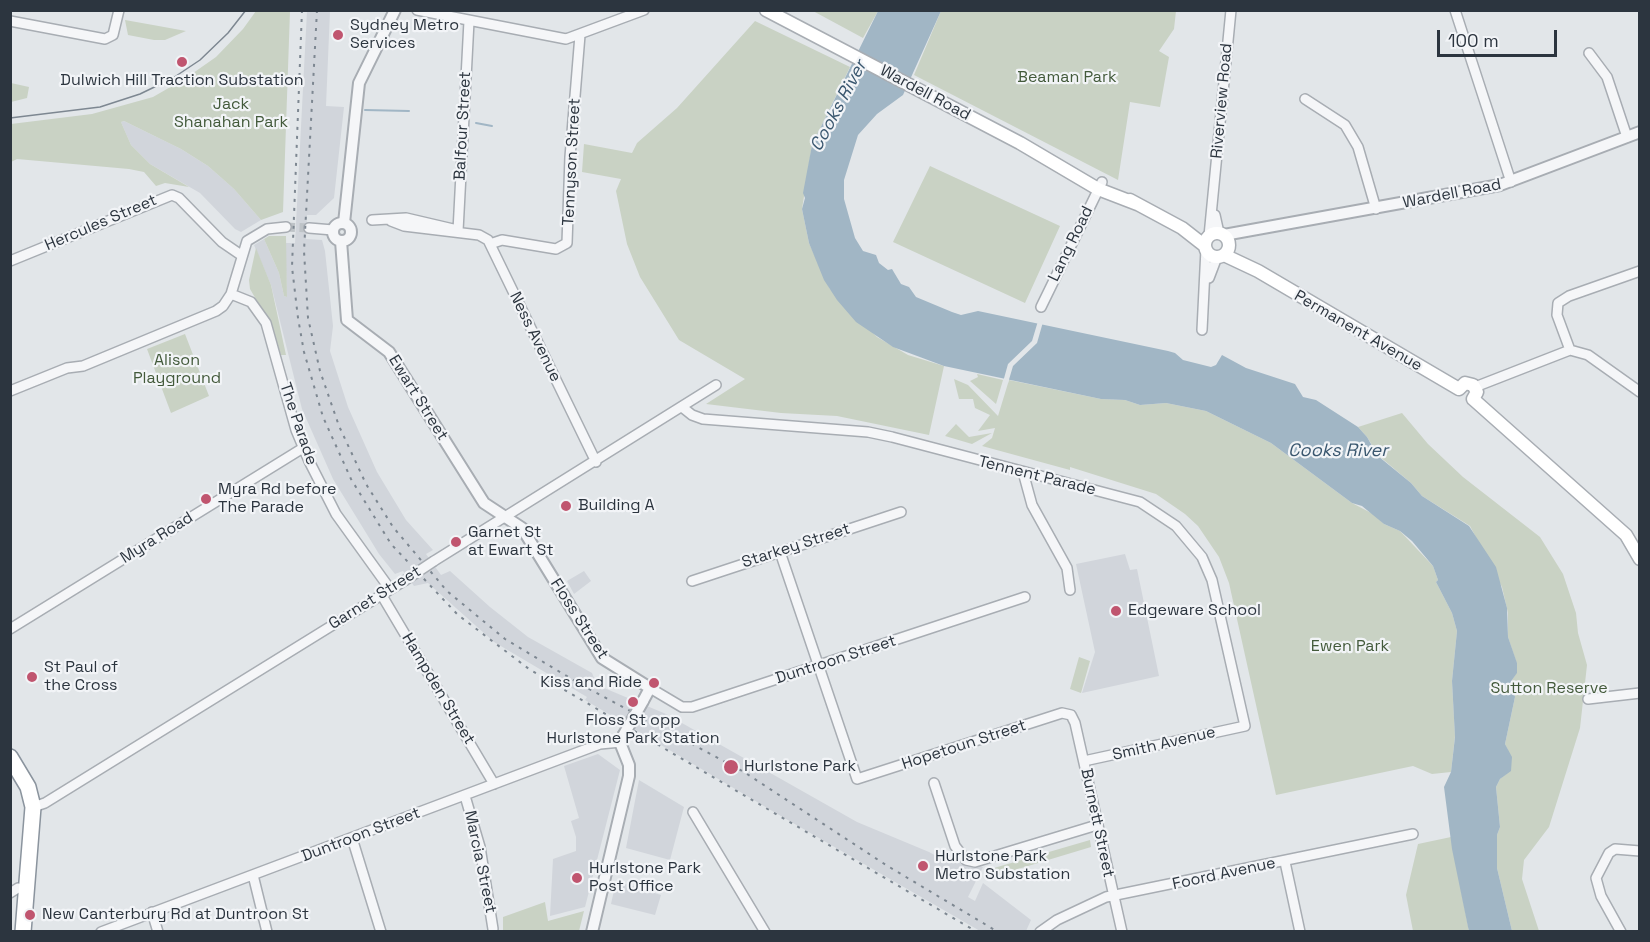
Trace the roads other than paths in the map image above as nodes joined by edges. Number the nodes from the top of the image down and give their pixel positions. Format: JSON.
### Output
{"nodes":[{"id":1,"x":119,"y":10,"type":"edge"},
{"id":2,"x":395,"y":10,"type":"edge"},
{"id":3,"x":417,"y":10,"type":"edge"},
{"id":4,"x":644,"y":10,"type":"edge"},
{"id":5,"x":766,"y":10,"type":"edge"},
{"id":6,"x":1231,"y":10,"type":"edge"},
{"id":7,"x":1455,"y":10,"type":"edge"},
{"id":8,"x":10,"y":21,"type":"edge"},
{"id":9,"x":469,"y":21,"type":"junction"},
{"id":10,"x":580,"y":35,"type":"junction"},
{"id":11,"x":1589,"y":53,"type":"dead end"},
{"id":12,"x":1305,"y":99,"type":"dead end"},
{"id":13,"x":1640,"y":132,"type":"edge"},
{"id":14,"x":1627,"y":137,"type":"junction"},
{"id":15,"x":1511,"y":182,"type":"junction"},
{"id":16,"x":1098,"y":188,"type":"junction"},
{"id":17,"x":1376,"y":209,"type":"junction"},
{"id":18,"x":372,"y":220,"type":"dead end"},
{"id":19,"x":344,"y":223,"type":"junction"},
{"id":20,"x":286,"y":227,"type":"tunnel mouth"},
{"id":21,"x":309,"y":228,"type":"tunnel mouth"},
{"id":22,"x":333,"y":230,"type":"junction"},
{"id":23,"x":458,"y":231,"type":"junction"},
{"id":24,"x":342,"y":241,"type":"junction"},
{"id":25,"x":490,"y":244,"type":"junction"},
{"id":26,"x":1217,"y":244,"type":"junction"},
{"id":27,"x":241,"y":255,"type":"junction"},
{"id":28,"x":10,"y":261,"type":"edge"},
{"id":29,"x":1640,"y":272,"type":"edge"},
{"id":30,"x":231,"y":294,"type":"junction"},
{"id":31,"x":1041,"y":307,"type":"dead end"},
{"id":32,"x":1202,"y":330,"type":"dead end"},
{"id":33,"x":1570,"y":350,"type":"junction"},
{"id":34,"x":716,"y":385,"type":"dead end"},
{"id":35,"x":10,"y":391,"type":"edge"},
{"id":36,"x":1640,"y":392,"type":"edge"},
{"id":37,"x":1474,"y":393,"type":"junction"},
{"id":38,"x":682,"y":407,"type":"junction"},
{"id":39,"x":303,"y":448,"type":"junction"},
{"id":40,"x":596,"y":462,"type":"junction"},
{"id":41,"x":1023,"y":472,"type":"junction"},
{"id":42,"x":901,"y":512,"type":"dead end"},
{"id":43,"x":506,"y":517,"type":"junction"},
{"id":44,"x":780,"y":552,"type":"junction"},
{"id":45,"x":1640,"y":559,"type":"edge"},
{"id":46,"x":692,"y":581,"type":"dead end"},
{"id":47,"x":1070,"y":590,"type":"dead end"},
{"id":48,"x":386,"y":591,"type":"junction"},
{"id":49,"x":1025,"y":597,"type":"dead end"},
{"id":50,"x":10,"y":629,"type":"edge"},
{"id":51,"x":818,"y":666,"type":"junction"},
{"id":52,"x":651,"y":688,"type":"junction"},
{"id":53,"x":1640,"y":693,"type":"edge"},
{"id":54,"x":1588,"y":699,"type":"dead end"},
{"id":55,"x":1071,"y":715,"type":"joint"},
{"id":56,"x":1245,"y":726,"type":"joint"},
{"id":57,"x":622,"y":739,"type":"junction"},
{"id":58,"x":10,"y":757,"type":"edge"},
{"id":59,"x":1084,"y":761,"type":"junction"},
{"id":60,"x":10,"y":771,"type":"edge"},
{"id":61,"x":934,"y":783,"type":"dead end"},
{"id":62,"x":494,"y":784,"type":"junction"},
{"id":63,"x":465,"y":796,"type":"junction"},
{"id":64,"x":33,"y":807,"type":"junction"},
{"id":65,"x":693,"y":812,"type":"dead end"},
{"id":66,"x":1097,"y":825,"type":"junction"},
{"id":67,"x":1413,"y":834,"type":"dead end"},
{"id":68,"x":351,"y":838,"type":"junction"},
{"id":69,"x":1640,"y":851,"type":"edge"},
{"id":70,"x":1285,"y":862,"type":"junction"},
{"id":71,"x":253,"y":875,"type":"junction"},
{"id":72,"x":14,"y":891,"type":"edge"},
{"id":73,"x":1113,"y":896,"type":"junction"},
{"id":74,"x":152,"y":912,"type":"junction"},
{"id":75,"x":493,"y":929,"type":"dead end"},
{"id":76,"x":15,"y":932,"type":"edge"},
{"id":77,"x":23,"y":932,"type":"edge"},
{"id":78,"x":101,"y":932,"type":"edge"},
{"id":79,"x":158,"y":932,"type":"edge"},
{"id":80,"x":267,"y":932,"type":"edge"},
{"id":81,"x":381,"y":932,"type":"edge"},
{"id":82,"x":592,"y":932,"type":"edge"},
{"id":83,"x":765,"y":932,"type":"edge"},
{"id":84,"x":1041,"y":932,"type":"edge"},
{"id":85,"x":1122,"y":932,"type":"edge"},
{"id":86,"x":1300,"y":932,"type":"edge"},
{"id":87,"x":1621,"y":932,"type":"edge"}],
"edges":[{"from":1,"to":8,"type":"street"},
{"from":2,"to":19,"type":"street"},
{"from":3,"to":9,"type":"street"},
{"from":4,"to":10,"type":"street"},
{"from":5,"to":16,"type":"main road","name":"Wardell Road"},
{"from":6,"to":26,"type":"street","name":"Riverview Road"},
{"from":7,"to":15,"type":"street"},
{"from":9,"to":10,"type":"street"},
{"from":9,"to":23,"type":"street","name":"Balfour Street"},
{"from":10,"to":25,"type":"street","name":"Tennyson Street"},
{"from":11,"to":14,"type":"street"},
{"from":12,"to":17,"type":"street"},
{"from":13,"to":14,"type":"street","name":"Wardell Road"},
{"from":14,"to":15,"type":"street","name":"Wardell Road"},
{"from":15,"to":17,"type":"street","name":"Wardell Road"},
{"from":16,"to":26,"type":"main road","name":"Wardell Road"},
{"from":16,"to":31,"type":"street","name":"Lang Road"},
{"from":17,"to":26,"type":"street","name":"Wardell Road"},
{"from":18,"to":23,"type":"street"},
{"from":19,"to":22,"type":"street"},
{"from":19,"to":24,"type":"street"},
{"from":20,"to":27,"type":"street"},
{"from":21,"to":22,"type":"street"},
{"from":22,"to":24,"type":"street"},
{"from":23,"to":25,"type":"street"},
{"from":24,"to":43,"type":"street","name":"Ewart Street"},
{"from":25,"to":40,"type":"street","name":"Ness Avenue"},
{"from":26,"to":32,"type":"street","name":"Riverview Road"},
{"from":26,"to":37,"type":"main road","name":"Permanent Avenue"},
{"from":27,"to":28,"type":"street","name":"Hercules Street"},
{"from":27,"to":30,"type":"street"},
{"from":29,"to":33,"type":"street"},
{"from":30,"to":35,"type":"street"},
{"from":30,"to":39,"type":"street","name":"The Parade"},
{"from":33,"to":36,"type":"street"},
{"from":33,"to":37,"type":"street"},
{"from":34,"to":38,"type":"street","name":"Garnet Street"},
{"from":37,"to":45,"type":"main road"},
{"from":38,"to":40,"type":"street","name":"Garnet Street"},
{"from":38,"to":41,"type":"street","name":"Tennent Parade"},
{"from":39,"to":48,"type":"street","name":"The Parade"},
{"from":39,"to":50,"type":"street","name":"Myra Road"},
{"from":40,"to":43,"type":"street","name":"Garnet Street"},
{"from":41,"to":47,"type":"street"},
{"from":41,"to":56,"type":"street","name":"Tennent Parade"},
{"from":42,"to":44,"type":"street","name":"Starkey Street"},
{"from":43,"to":48,"type":"street","name":"Garnet Street","bridge":true},
{"from":43,"to":52,"type":"street","name":"Floss Street"},
{"from":44,"to":46,"type":"street","name":"Starkey Street"},
{"from":44,"to":51,"type":"street"},
{"from":48,"to":62,"type":"street","name":"Hampden Street"},
{"from":48,"to":64,"type":"street","name":"Garnet Street"},
{"from":49,"to":51,"type":"street","name":"Duntroon Street"},
{"from":51,"to":52,"type":"street","name":"Duntroon Street"},
{"from":51,"to":55,"type":"street","name":"Hopetoun Street"},
{"from":52,"to":57,"type":"street","bridge":true},
{"from":53,"to":54,"type":"street"},
{"from":55,"to":59,"type":"street","name":"Burnett Street"},
{"from":56,"to":59,"type":"street","name":"Smith Avenue"},
{"from":57,"to":62,"type":"street","name":"Duntroon Street"},
{"from":57,"to":82,"type":"street"},
{"from":58,"to":64,"type":"highway"},
{"from":59,"to":66,"type":"street","name":"Burnett Street"},
{"from":60,"to":72,"type":"highway"},
{"from":61,"to":66,"type":"street"},
{"from":62,"to":63,"type":"street","name":"Duntroon Street"},
{"from":63,"to":68,"type":"street","name":"Duntroon Street"},
{"from":63,"to":75,"type":"street","name":"Marcia Street"},
{"from":64,"to":77,"type":"highway"},
{"from":65,"to":83,"type":"street"},
{"from":66,"to":73,"type":"street","name":"Burnett Street"},
{"from":67,"to":70,"type":"street","name":"Foord Avenue"},
{"from":68,"to":71,"type":"street","name":"Duntroon Street"},
{"from":68,"to":81,"type":"street"},
{"from":69,"to":87,"type":"street"},
{"from":70,"to":73,"type":"street","name":"Foord Avenue"},
{"from":70,"to":86,"type":"street"},
{"from":71,"to":74,"type":"street","name":"Duntroon Street"},
{"from":71,"to":80,"type":"street"},
{"from":72,"to":76,"type":"highway"},
{"from":73,"to":84,"type":"street","name":"Foord Avenue"},
{"from":73,"to":85,"type":"street","name":"Burnett Street"},
{"from":74,"to":78,"type":"street","name":"Duntroon Street"},
{"from":74,"to":79,"type":"street"}]}
